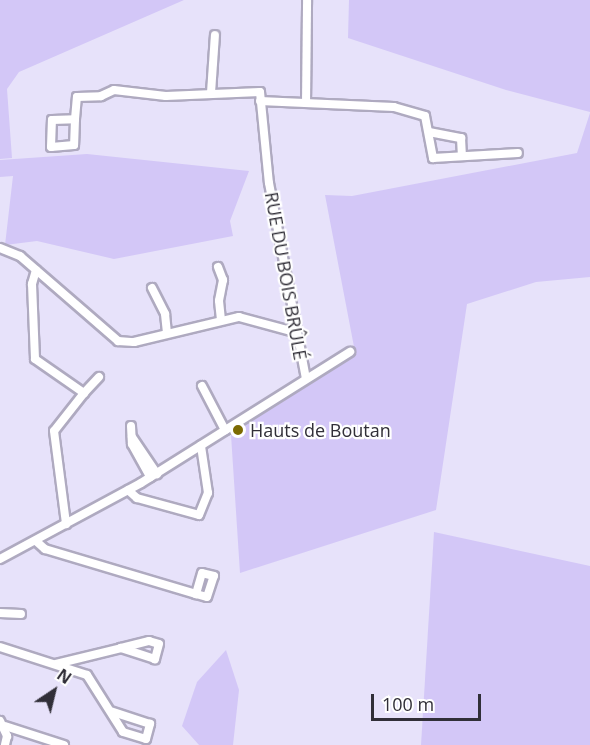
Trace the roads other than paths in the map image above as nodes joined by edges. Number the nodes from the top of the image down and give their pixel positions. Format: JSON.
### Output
{"nodes":[{"id":1,"x":307,"y":0,"type":"edge"},
{"id":2,"x":215,"y":34,"type":"dead end"},
{"id":3,"x":211,"y":93,"type":"junction"},
{"id":4,"x":260,"y":101,"type":"junction"},
{"id":5,"x":306,"y":103,"type":"junction"},
{"id":6,"x":75,"y":119,"type":"dead end"},
{"id":7,"x":429,"y":132,"type":"junction"},
{"id":8,"x":518,"y":153,"type":"dead end"},
{"id":9,"x":462,"y":156,"type":"junction"},
{"id":10,"x":0,"y":248,"type":"edge"},
{"id":11,"x":218,"y":267,"type":"dead end"},
{"id":12,"x":36,"y":270,"type":"junction"},
{"id":13,"x":152,"y":288,"type":"dead end"},
{"id":14,"x":221,"y":320,"type":"junction"},
{"id":15,"x":295,"y":332,"type":"junction"},
{"id":16,"x":167,"y":333,"type":"junction"},
{"id":17,"x":350,"y":352,"type":"dead end"},
{"id":18,"x":99,"y":377,"type":"dead end"},
{"id":19,"x":306,"y":379,"type":"junction"},
{"id":20,"x":202,"y":386,"type":"dead end"},
{"id":21,"x":84,"y":393,"type":"junction"},
{"id":22,"x":131,"y":426,"type":"dead end"},
{"id":23,"x":227,"y":428,"type":"junction"},
{"id":24,"x":201,"y":446,"type":"junction"},
{"id":25,"x":154,"y":476,"type":"junction"},
{"id":26,"x":128,"y":490,"type":"junction"},
{"id":27,"x":66,"y":524,"type":"junction"},
{"id":28,"x":36,"y":541,"type":"junction"},
{"id":29,"x":1,"y":555,"type":"edge"},
{"id":30,"x":196,"y":594,"type":"dead end"},
{"id":31,"x":0,"y":614,"type":"edge"},
{"id":32,"x":21,"y":614,"type":"dead end"},
{"id":33,"x":0,"y":647,"type":"edge"},
{"id":34,"x":121,"y":648,"type":"dead end"},
{"id":35,"x":55,"y":664,"type":"junction"},
{"id":36,"x":112,"y":712,"type":"dead end"},
{"id":37,"x":2,"y":724,"type":"edge"},
{"id":38,"x":5,"y":745,"type":"edge"},
{"id":39,"x":64,"y":745,"type":"edge"}],
"edges":[{"from":1,"to":5,"type":"street"},
{"from":2,"to":3,"type":"street"},
{"from":3,"to":4,"type":"street"},
{"from":3,"to":6,"type":"street"},
{"from":4,"to":5,"type":"street"},
{"from":4,"to":15,"type":"street","name":"RUE DU BOIS BRÛLÉ"},
{"from":5,"to":7,"type":"street"},
{"from":7,"to":9,"type":"street"},
{"from":7,"to":9,"type":"street"},
{"from":8,"to":9,"type":"street"},
{"from":10,"to":12,"type":"street"},
{"from":11,"to":14,"type":"street"},
{"from":12,"to":16,"type":"street"},
{"from":12,"to":21,"type":"street"},
{"from":13,"to":16,"type":"street"},
{"from":14,"to":15,"type":"street"},
{"from":14,"to":16,"type":"street"},
{"from":15,"to":19,"type":"street","name":"RUE DU BOIS BRÛLÉ"},
{"from":17,"to":19,"type":"street"},
{"from":18,"to":21,"type":"street"},
{"from":19,"to":23,"type":"street"},
{"from":20,"to":23,"type":"street"},
{"from":21,"to":27,"type":"street"},
{"from":22,"to":25,"type":"street"},
{"from":23,"to":24,"type":"street"},
{"from":24,"to":25,"type":"street"},
{"from":24,"to":26,"type":"street"},
{"from":25,"to":26,"type":"street"},
{"from":26,"to":27,"type":"street"},
{"from":27,"to":28,"type":"street"},
{"from":28,"to":29,"type":"street"},
{"from":28,"to":30,"type":"street"},
{"from":31,"to":32,"type":"street"},
{"from":33,"to":35,"type":"street"},
{"from":34,"to":35,"type":"street"},
{"from":35,"to":36,"type":"street"},
{"from":37,"to":38,"type":"street"},
{"from":37,"to":39,"type":"street"}]}
